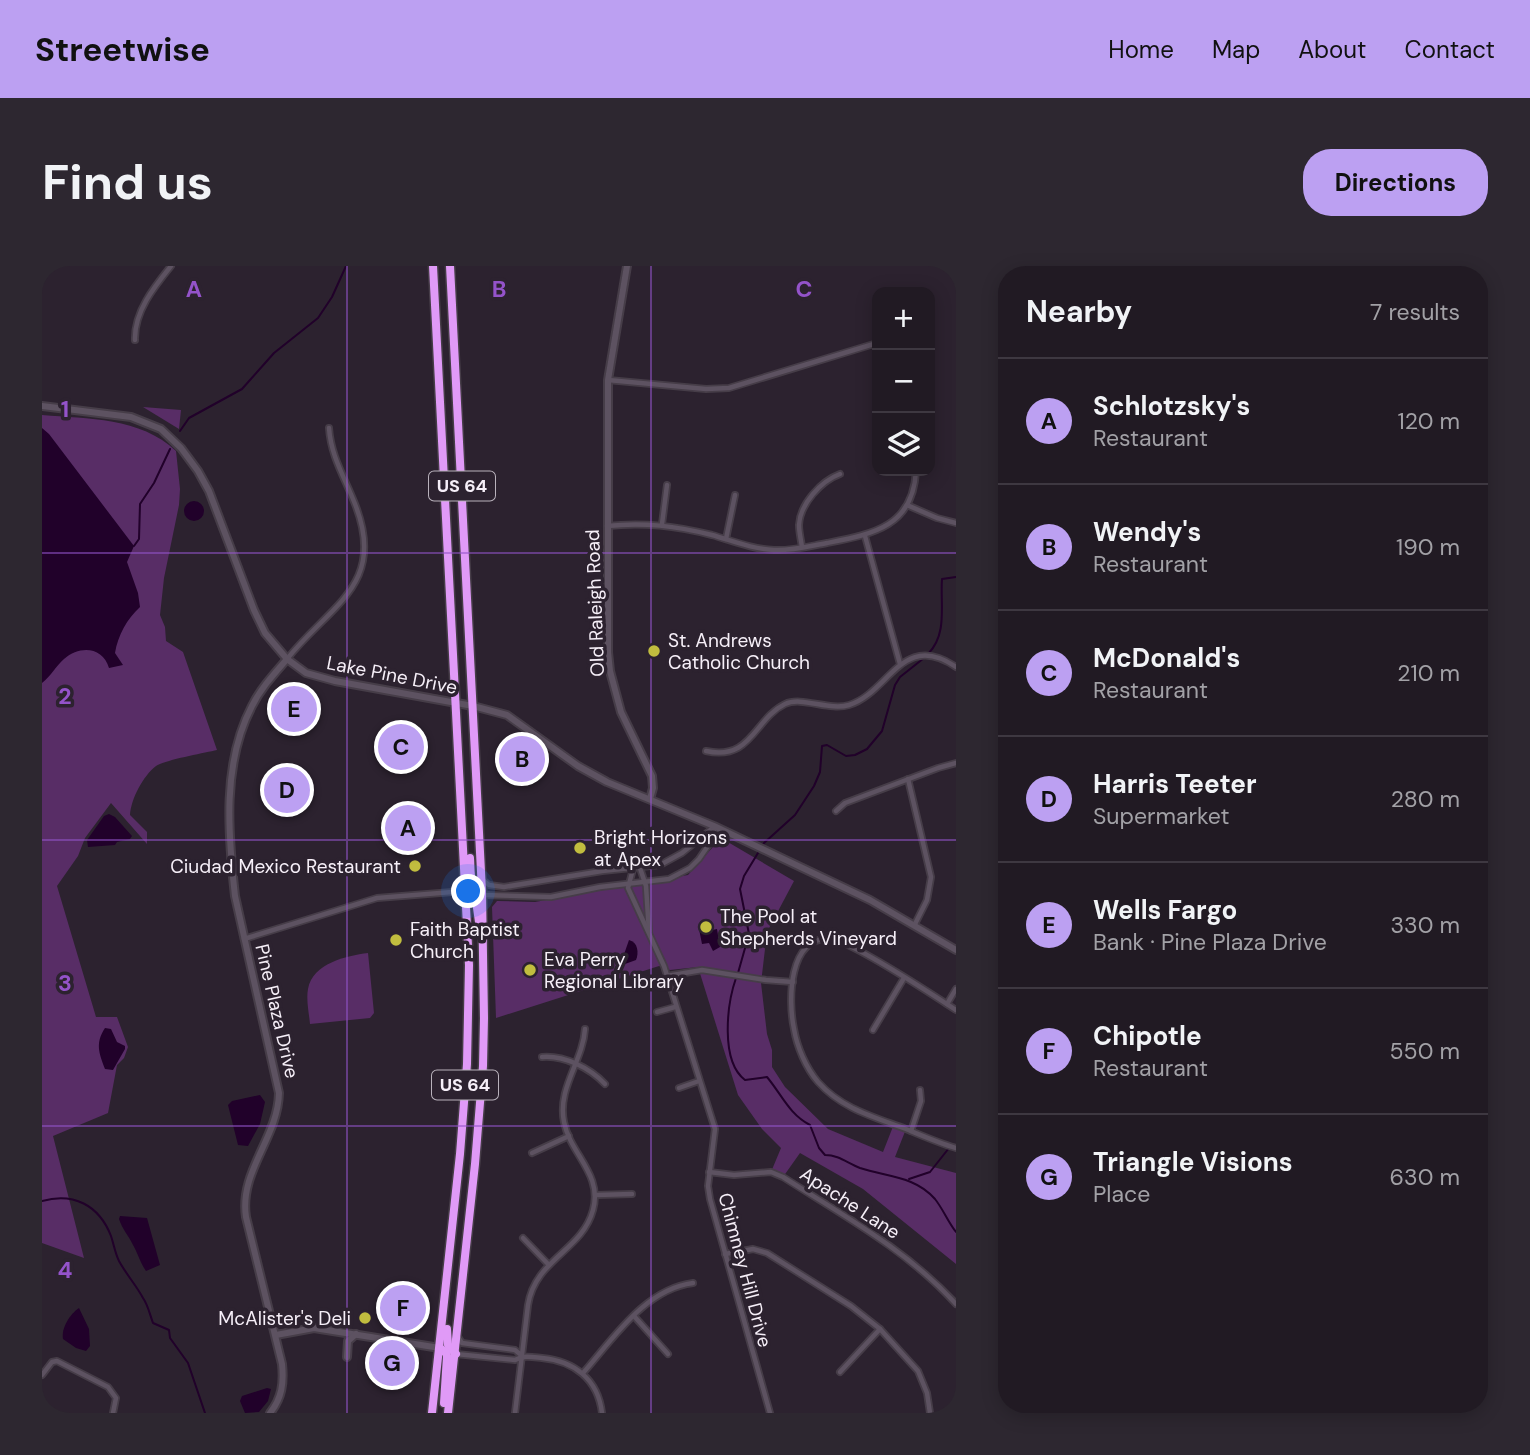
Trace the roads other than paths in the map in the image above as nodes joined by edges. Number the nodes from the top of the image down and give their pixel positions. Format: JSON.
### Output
{"nodes":[{"id":1,"x":171,"y":266,"type":"edge"},
{"id":2,"x":433,"y":266,"type":"edge"},
{"id":3,"x":450,"y":266,"type":"edge"},
{"id":4,"x":626,"y":266,"type":"edge"},
{"id":5,"x":135,"y":340,"type":"dead end"},
{"id":6,"x":872,"y":345,"type":"edge"},
{"id":7,"x":608,"y":380,"type":"junction"},
{"id":8,"x":42,"y":406,"type":"edge"},
{"id":9,"x":329,"y":428,"type":"dead end"},
{"id":10,"x":840,"y":474,"type":"dead end"},
{"id":11,"x":915,"y":476,"type":"edge"},
{"id":12,"x":667,"y":485,"type":"dead end"},
{"id":13,"x":735,"y":495,"type":"dead end"},
{"id":14,"x":907,"y":505,"type":"junction"},
{"id":15,"x":956,"y":523,"type":"edge"},
{"id":16,"x":662,"y":524,"type":"junction"},
{"id":17,"x":607,"y":526,"type":"junction"},
{"id":18,"x":865,"y":536,"type":"junction"},
{"id":19,"x":726,"y":539,"type":"junction"},
{"id":20,"x":802,"y":547,"type":"junction"},
{"id":21,"x":287,"y":659,"type":"junction"},
{"id":22,"x":900,"y":664,"type":"junction"},
{"id":23,"x":956,"y":667,"type":"edge"},
{"id":24,"x":457,"y":703,"type":"junction"},
{"id":25,"x":473,"y":706,"type":"junction"},
{"id":26,"x":706,"y":751,"type":"dead end"},
{"id":27,"x":956,"y":763,"type":"edge"},
{"id":28,"x":908,"y":779,"type":"junction"},
{"id":29,"x":650,"y":799,"type":"junction"},
{"id":30,"x":836,"y":811,"type":"dead end"},
{"id":31,"x":714,"y":826,"type":"junction"},
{"id":32,"x":463,"y":828,"type":"junction"},
{"id":33,"x":640,"y":868,"type":"junction"},
{"id":34,"x":633,"y":869,"type":"junction"},
{"id":35,"x":482,"y":877,"type":"junction"},
{"id":36,"x":645,"y":882,"type":"junction"},
{"id":37,"x":628,"y":884,"type":"junction"},
{"id":38,"x":466,"y":891,"type":"junction"},
{"id":39,"x":482,"y":895,"type":"junction"},
{"id":40,"x":915,"y":924,"type":"junction"},
{"id":41,"x":649,"y":933,"type":"junction"},
{"id":42,"x":244,"y":939,"type":"junction"},
{"id":43,"x":956,"y":950,"type":"edge"},
{"id":44,"x":484,"y":974,"type":"junction"},
{"id":45,"x":667,"y":976,"type":"junction"},
{"id":46,"x":904,"y":978,"type":"junction"},
{"id":47,"x":793,"y":982,"type":"junction"},
{"id":48,"x":956,"y":989,"type":"edge"},
{"id":49,"x":947,"y":1004,"type":"junction"},
{"id":50,"x":675,"y":1007,"type":"junction"},
{"id":51,"x":956,"y":1010,"type":"edge"},
{"id":52,"x":657,"y":1012,"type":"dead end"},
{"id":53,"x":585,"y":1029,"type":"dead end"},
{"id":54,"x":873,"y":1030,"type":"dead end"},
{"id":55,"x":542,"y":1057,"type":"dead end"},
{"id":56,"x":576,"y":1065,"type":"junction"},
{"id":57,"x":699,"y":1081,"type":"junction"},
{"id":58,"x":605,"y":1084,"type":"dead end"},
{"id":59,"x":679,"y":1088,"type":"dead end"},
{"id":60,"x":920,"y":1090,"type":"dead end"},
{"id":61,"x":911,"y":1131,"type":"junction"},
{"id":62,"x":569,"y":1136,"type":"junction"},
{"id":63,"x":956,"y":1148,"type":"edge"},
{"id":64,"x":532,"y":1153,"type":"dead end"},
{"id":65,"x":709,"y":1172,"type":"junction"},
{"id":66,"x":632,"y":1194,"type":"dead end"},
{"id":67,"x":596,"y":1195,"type":"junction"},
{"id":68,"x":523,"y":1238,"type":"dead end"},
{"id":69,"x":450,"y":1249,"type":"junction"},
{"id":70,"x":726,"y":1254,"type":"junction"},
{"id":71,"x":548,"y":1264,"type":"junction"},
{"id":72,"x":693,"y":1283,"type":"dead end"},
{"id":73,"x":956,"y":1304,"type":"edge"},
{"id":74,"x":634,"y":1315,"type":"junction"},
{"id":75,"x":880,"y":1329,"type":"junction"},
{"id":76,"x":357,"y":1334,"type":"junction"},
{"id":77,"x":276,"y":1335,"type":"junction"},
{"id":78,"x":458,"y":1336,"type":"junction"},
{"id":79,"x":440,"y":1348,"type":"junction"},
{"id":80,"x":456,"y":1354,"type":"junction"},
{"id":81,"x":668,"y":1354,"type":"dead end"},
{"id":82,"x":347,"y":1356,"type":"dead end"},
{"id":83,"x":521,"y":1356,"type":"junction"},
{"id":84,"x":840,"y":1372,"type":"dead end"},
{"id":85,"x":583,"y":1373,"type":"junction"},
{"id":86,"x":42,"y":1375,"type":"edge"},
{"id":87,"x":113,"y":1413,"type":"edge"},
{"id":88,"x":270,"y":1413,"type":"edge"},
{"id":89,"x":432,"y":1413,"type":"edge"},
{"id":90,"x":445,"y":1413,"type":"edge"},
{"id":91,"x":515,"y":1413,"type":"edge"},
{"id":92,"x":602,"y":1413,"type":"edge"},
{"id":93,"x":770,"y":1413,"type":"edge"},
{"id":94,"x":930,"y":1413,"type":"edge"}],
"edges":[{"from":1,"to":5,"type":"street"},
{"from":2,"to":24,"type":"highway","number":"US 64"},
{"from":3,"to":25,"type":"highway","number":"US 64"},
{"from":4,"to":7,"type":"street","name":"Old Raleigh Road"},
{"from":6,"to":7,"type":"street"},
{"from":7,"to":17,"type":"street","name":"Old Raleigh Road"},
{"from":8,"to":21,"type":"street","name":"Lake Pine Drive"},
{"from":9,"to":21,"type":"street"},
{"from":10,"to":20,"type":"street"},
{"from":11,"to":14,"type":"street"},
{"from":12,"to":16,"type":"street"},
{"from":13,"to":19,"type":"street"},
{"from":14,"to":15,"type":"street"},
{"from":14,"to":18,"type":"street"},
{"from":16,"to":17,"type":"street"},
{"from":16,"to":19,"type":"street"},
{"from":17,"to":29,"type":"street","name":"Old Raleigh Road"},
{"from":18,"to":20,"type":"street"},
{"from":18,"to":22,"type":"street"},
{"from":19,"to":20,"type":"street"},
{"from":21,"to":24,"type":"street","name":"Lake Pine Drive"},
{"from":21,"to":42,"type":"street","name":"Pine Plaza Drive"},
{"from":22,"to":23,"type":"street"},
{"from":22,"to":26,"type":"street"},
{"from":24,"to":25,"type":"street","name":"Lake Pine Drive"},
{"from":24,"to":32,"type":"highway","number":"US 64"},
{"from":25,"to":29,"type":"street","name":"Lake Pine Drive"},
{"from":25,"to":35,"type":"highway","number":"US 64"},
{"from":27,"to":28,"type":"street"},
{"from":28,"to":30,"type":"street"},
{"from":28,"to":40,"type":"street"},
{"from":29,"to":31,"type":"street"},
{"from":31,"to":33,"type":"street"},
{"from":31,"to":36,"type":"street"},
{"from":31,"to":40,"type":"street"},
{"from":32,"to":38,"type":"highway","number":"US 64"},
{"from":32,"to":39,"type":"highway"},
{"from":33,"to":34,"type":"street"},
{"from":33,"to":36,"type":"street","name":"Chimney Hill Drive"},
{"from":34,"to":35,"type":"street"},
{"from":34,"to":37,"type":"street"},
{"from":35,"to":39,"type":"highway","number":"US 64"},
{"from":36,"to":37,"type":"street"},
{"from":36,"to":41,"type":"street","name":"Chimney Hill Drive"},
{"from":37,"to":39,"type":"street"},
{"from":37,"to":41,"type":"street","name":"Chimney Hill Drive"},
{"from":38,"to":42,"type":"street"},
{"from":38,"to":44,"type":"highway"},
{"from":38,"to":69,"type":"highway","number":"US 64"},
{"from":39,"to":44,"type":"highway","number":"US 64"},
{"from":40,"to":43,"type":"street"},
{"from":41,"to":45,"type":"street","name":"Chimney Hill Drive"},
{"from":42,"to":77,"type":"street","name":"Pine Plaza Drive"},
{"from":44,"to":78,"type":"highway","number":"US 64"},
{"from":45,"to":47,"type":"street"},
{"from":45,"to":50,"type":"street","name":"Chimney Hill Drive"},
{"from":46,"to":47,"type":"street"},
{"from":46,"to":49,"type":"street"},
{"from":46,"to":54,"type":"street"},
{"from":47,"to":61,"type":"street"},
{"from":48,"to":49,"type":"street"},
{"from":49,"to":51,"type":"street"},
{"from":50,"to":52,"type":"street"},
{"from":50,"to":57,"type":"street","name":"Chimney Hill Drive"},
{"from":53,"to":56,"type":"street"},
{"from":55,"to":56,"type":"street"},
{"from":56,"to":58,"type":"street"},
{"from":56,"to":62,"type":"street"},
{"from":57,"to":59,"type":"street"},
{"from":57,"to":65,"type":"street","name":"Chimney Hill Drive"},
{"from":60,"to":61,"type":"street"},
{"from":61,"to":63,"type":"street"},
{"from":62,"to":64,"type":"street"},
{"from":62,"to":67,"type":"street"},
{"from":65,"to":70,"type":"street","name":"Chimney Hill Drive"},
{"from":65,"to":73,"type":"street","name":"Apache Lane"},
{"from":66,"to":67,"type":"street"},
{"from":67,"to":71,"type":"street"},
{"from":68,"to":71,"type":"street"},
{"from":69,"to":79,"type":"highway","number":"US 64"},
{"from":69,"to":80,"type":"highway"},
{"from":70,"to":75,"type":"street"},
{"from":70,"to":93,"type":"street","name":"Chimney Hill Drive"},
{"from":71,"to":83,"type":"street"},
{"from":72,"to":74,"type":"street"},
{"from":74,"to":81,"type":"street"},
{"from":74,"to":85,"type":"street"},
{"from":75,"to":84,"type":"street"},
{"from":75,"to":94,"type":"street"},
{"from":76,"to":77,"type":"street"},
{"from":76,"to":79,"type":"street"},
{"from":76,"to":82,"type":"street"},
{"from":77,"to":88,"type":"street","name":"Pine Plaza Drive"},
{"from":78,"to":80,"type":"highway","number":"US 64"},
{"from":78,"to":83,"type":"street"},
{"from":79,"to":89,"type":"highway","number":"US 64"},
{"from":79,"to":90,"type":"highway"},
{"from":80,"to":83,"type":"street"},
{"from":80,"to":90,"type":"highway","number":"US 64"},
{"from":83,"to":85,"type":"street"},
{"from":83,"to":91,"type":"street"},
{"from":85,"to":92,"type":"street"},
{"from":86,"to":87,"type":"street"}]}
